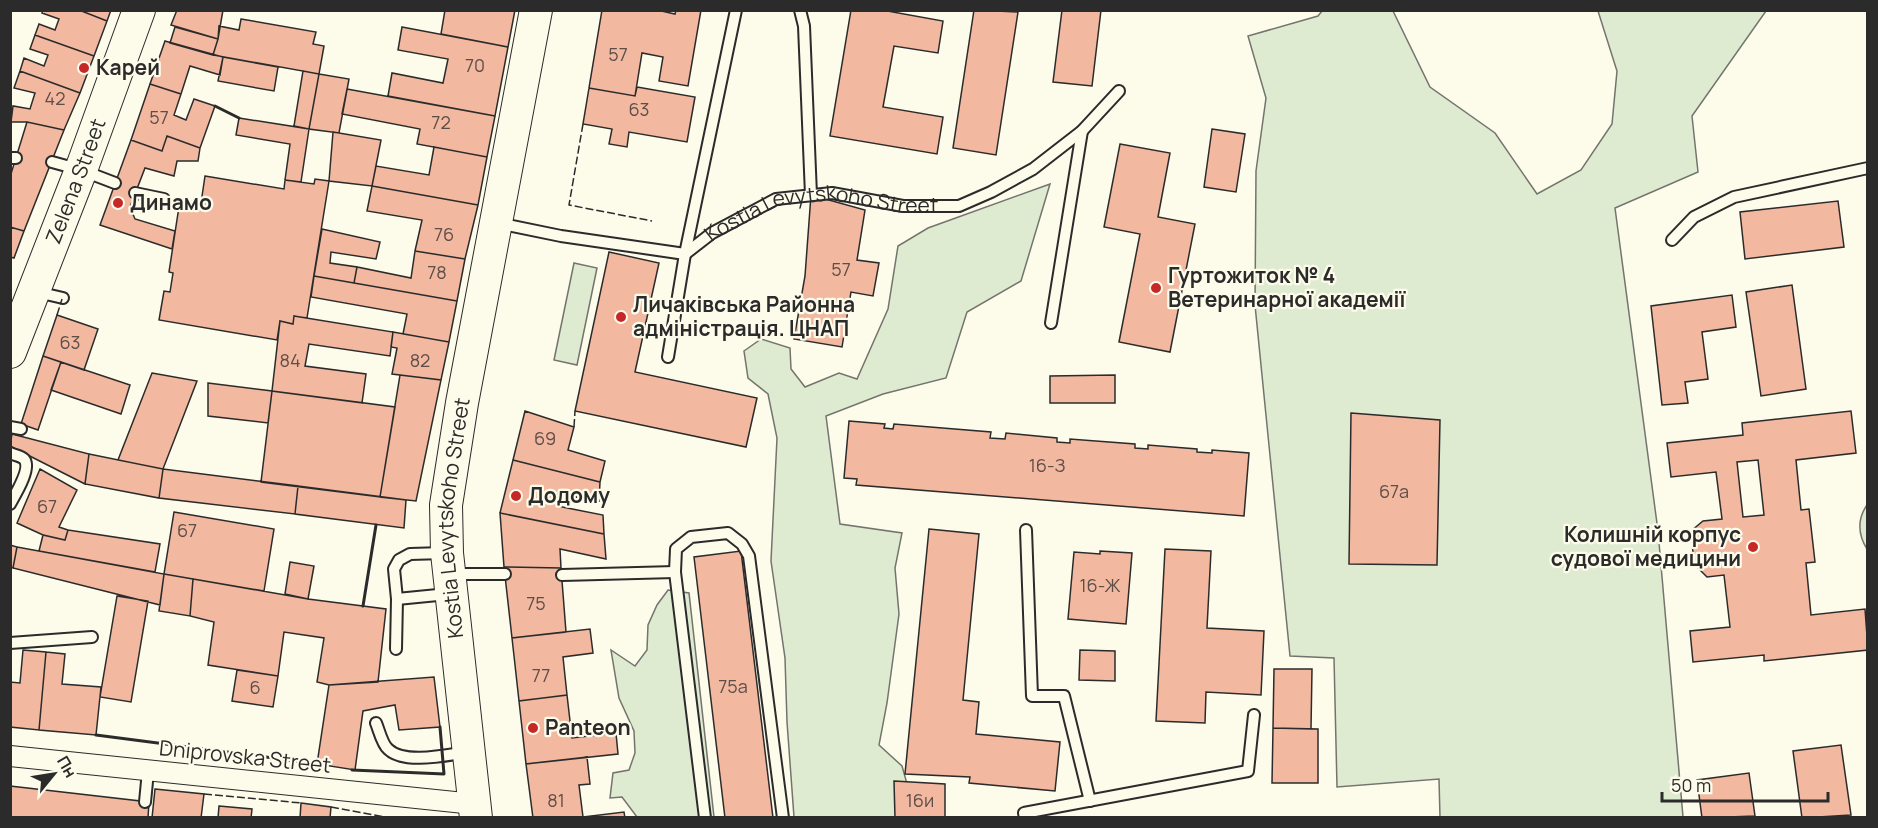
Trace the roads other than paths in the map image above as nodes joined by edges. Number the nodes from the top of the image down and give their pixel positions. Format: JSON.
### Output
{"nodes":[{"id":1,"x":139,"y":10,"type":"edge"},
{"id":2,"x":536,"y":10,"type":"edge"},
{"id":3,"x":736,"y":10,"type":"edge"},
{"id":4,"x":800,"y":10,"type":"edge"},
{"id":5,"x":1119,"y":91,"type":"dead end"},
{"id":6,"x":1082,"y":132,"type":"junction"},
{"id":7,"x":66,"y":166,"type":"junction"},
{"id":8,"x":1868,"y":168,"type":"edge"},
{"id":9,"x":115,"y":183,"type":"dead end"},
{"id":10,"x":135,"y":193,"type":"dead end"},
{"id":11,"x":811,"y":195,"type":"junction"},
{"id":12,"x":164,"y":199,"type":"dead end"},
{"id":13,"x":495,"y":223,"type":"junction"},
{"id":14,"x":1672,"y":240,"type":"dead end"},
{"id":15,"x":685,"y":254,"type":"junction"},
{"id":16,"x":1051,"y":323,"type":"dead end"},
{"id":17,"x":10,"y":351,"type":"edge"},
{"id":18,"x":668,"y":357,"type":"dead end"},
{"id":19,"x":10,"y":453,"type":"edge"},
{"id":20,"x":10,"y":504,"type":"edge"},
{"id":21,"x":1026,"y":530,"type":"dead end"},
{"id":22,"x":675,"y":572,"type":"junction"},
{"id":23,"x":449,"y":574,"type":"junction"},
{"id":24,"x":505,"y":574,"type":"dead end"},
{"id":25,"x":562,"y":575,"type":"dead end"},
{"id":26,"x":397,"y":599,"type":"junction"},
{"id":27,"x":92,"y":637,"type":"dead end"},
{"id":28,"x":10,"y":643,"type":"edge"},
{"id":29,"x":396,"y":649,"type":"dead end"},
{"id":30,"x":1254,"y":716,"type":"dead end"},
{"id":31,"x":376,"y":723,"type":"dead end"},
{"id":32,"x":468,"y":752,"type":"junction"},
{"id":33,"x":10,"y":756,"type":"edge"},
{"id":34,"x":148,"y":771,"type":"junction"},
{"id":35,"x":1090,"y":801,"type":"junction"},
{"id":36,"x":145,"y":802,"type":"dead end"},
{"id":37,"x":475,"y":811,"type":"edge"},
{"id":38,"x":705,"y":818,"type":"edge"},
{"id":39,"x":783,"y":818,"type":"edge"},
{"id":40,"x":1025,"y":818,"type":"edge"}],
"edges":[{"from":1,"to":7,"type":"main road","name":"Zelena Street"},
{"from":2,"to":13,"type":"main road","name":"Kostia Levytskoho Street"},
{"from":3,"to":15,"type":"lane"},
{"from":4,"to":11,"type":"lane"},
{"from":5,"to":6,"type":"lane","name":"Kostia Levytskoho Street"},
{"from":6,"to":11,"type":"lane","name":"Kostia Levytskoho Street"},
{"from":6,"to":16,"type":"lane"},
{"from":7,"to":9,"type":"lane"},
{"from":7,"to":17,"type":"main road","name":"Zelena Street"},
{"from":8,"to":14,"type":"lane"},
{"from":10,"to":12,"type":"lane"},
{"from":11,"to":15,"type":"lane","name":"Kostia Levytskoho Street"},
{"from":13,"to":15,"type":"lane","name":"Kostia Levytskoho Street"},
{"from":13,"to":23,"type":"main road","name":"Kostia Levytskoho Street"},
{"from":15,"to":18,"type":"lane"},
{"from":19,"to":20,"type":"lane"},
{"from":21,"to":35,"type":"lane"},
{"from":22,"to":25,"type":"lane"},
{"from":22,"to":38,"type":"lane"},
{"from":22,"to":39,"type":"lane"},
{"from":23,"to":24,"type":"lane"},
{"from":23,"to":26,"type":"lane"},
{"from":23,"to":26,"type":"lane"},
{"from":23,"to":32,"type":"main road","name":"Kostia Levytskoho Street"},
{"from":26,"to":29,"type":"lane"},
{"from":27,"to":28,"type":"lane"},
{"from":30,"to":35,"type":"lane"},
{"from":31,"to":32,"type":"lane"},
{"from":32,"to":37,"type":"main road","name":"Kostia Levytskoho Street"},
{"from":33,"to":34,"type":"street","name":"Dniprovska Street"},
{"from":34,"to":36,"type":"lane"},
{"from":34,"to":37,"type":"street","name":"Dniprovska Street"},
{"from":35,"to":40,"type":"lane"}]}
